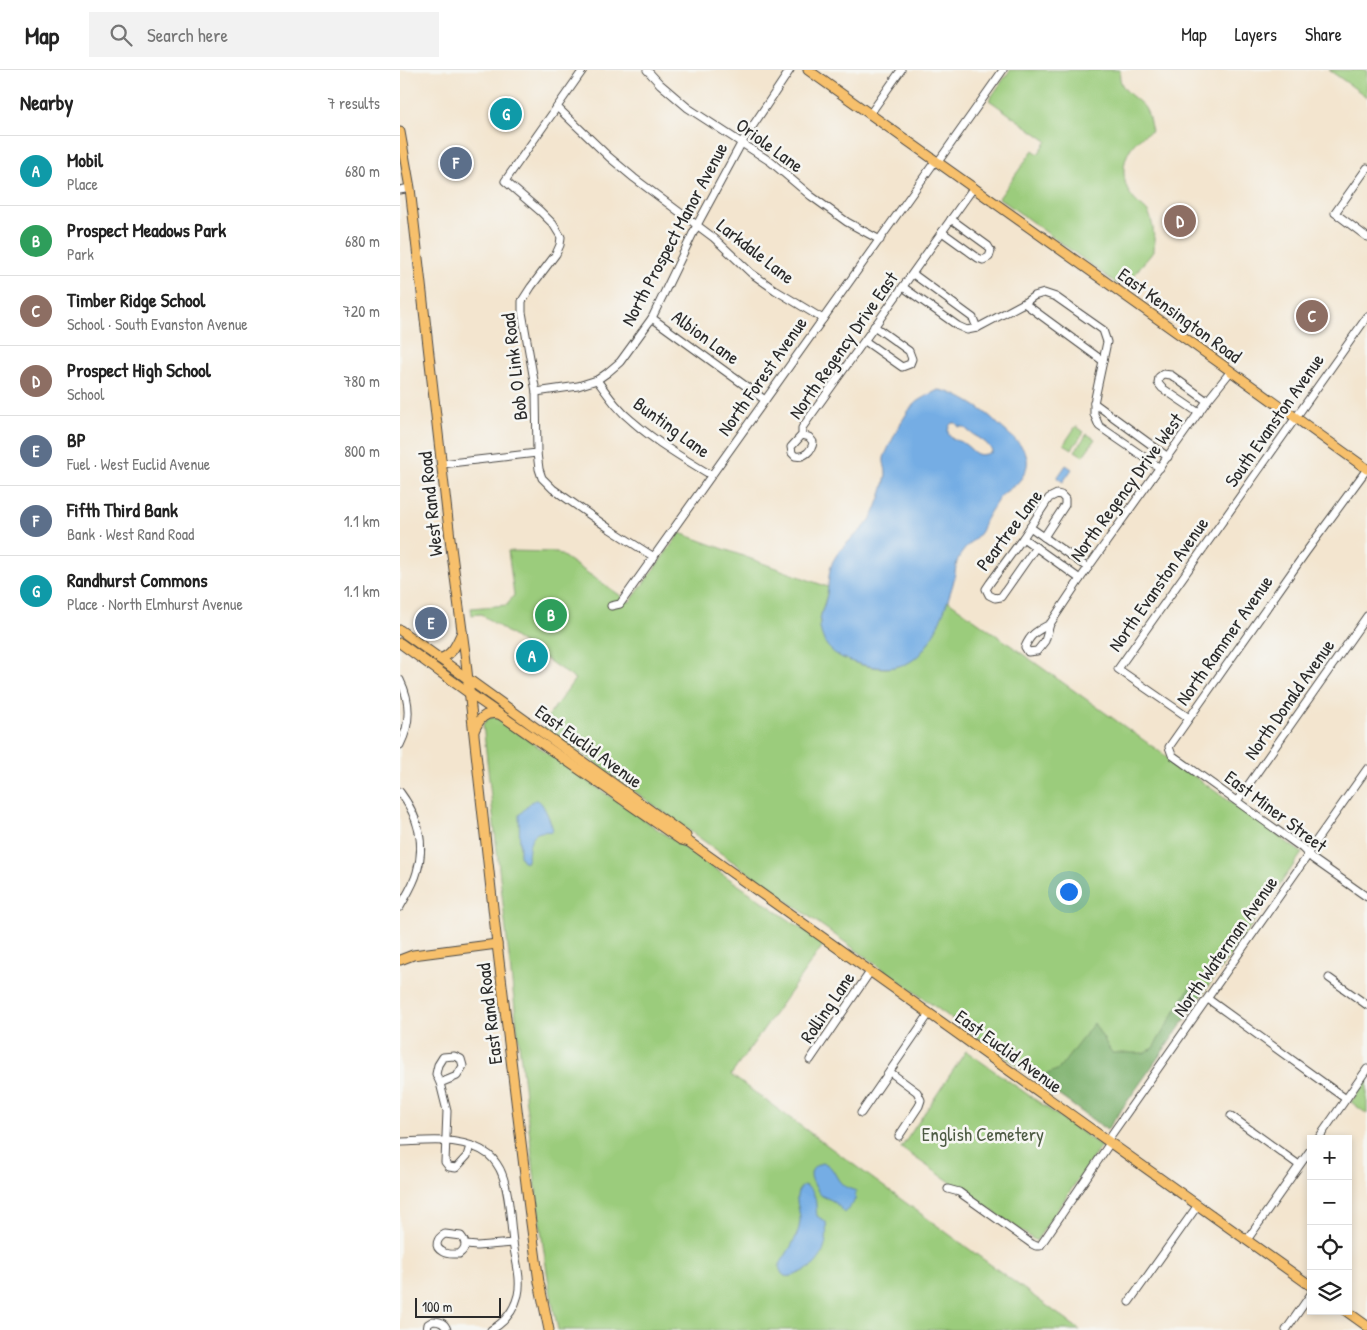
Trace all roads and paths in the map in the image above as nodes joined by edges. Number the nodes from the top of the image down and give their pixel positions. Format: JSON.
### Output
{"nodes":[{"id":1,"x":583,"y":70,"type":"edge"},
{"id":2,"x":647,"y":70,"type":"edge"},
{"id":3,"x":790,"y":70,"type":"edge"},
{"id":4,"x":808,"y":70,"type":"edge"},
{"id":5,"x":901,"y":70,"type":"edge"},
{"id":6,"x":1004,"y":70,"type":"edge"},
{"id":7,"x":558,"y":107,"type":"junction"},
{"id":8,"x":870,"y":114,"type":"junction"},
{"id":9,"x":400,"y":132,"type":"edge"},
{"id":10,"x":742,"y":142,"type":"junction"},
{"id":11,"x":937,"y":161,"type":"junction"},
{"id":12,"x":1367,"y":168,"type":"edge"},
{"id":13,"x":974,"y":187,"type":"junction"},
{"id":14,"x":405,"y":189,"type":"edge"},
{"id":15,"x":950,"y":219,"type":"junction"},
{"id":16,"x":697,"y":225,"type":"junction"},
{"id":17,"x":942,"y":232,"type":"junction"},
{"id":18,"x":1367,"y":236,"type":"edge"},
{"id":19,"x":880,"y":240,"type":"junction"},
{"id":20,"x":913,"y":274,"type":"junction"},
{"id":21,"x":903,"y":287,"type":"junction"},
{"id":22,"x":1024,"y":303,"type":"junction"},
{"id":23,"x":1367,"y":316,"type":"edge"},
{"id":24,"x":652,"y":318,"type":"junction"},
{"id":25,"x":823,"y":318,"type":"junction"},
{"id":26,"x":874,"y":326,"type":"junction"},
{"id":27,"x":977,"y":328,"type":"junction"},
{"id":28,"x":865,"y":341,"type":"junction"},
{"id":29,"x":1103,"y":361,"type":"junction"},
{"id":30,"x":1231,"y":371,"type":"junction"},
{"id":31,"x":597,"y":380,"type":"junction"},
{"id":32,"x":536,"y":392,"type":"junction"},
{"id":33,"x":765,"y":400,"type":"junction"},
{"id":34,"x":1207,"y":401,"type":"junction"},
{"id":35,"x":1094,"y":403,"type":"junction"},
{"id":36,"x":1199,"y":413,"type":"junction"},
{"id":37,"x":1296,"y":418,"type":"junction"},
{"id":38,"x":802,"y":435,"type":"dead end"},
{"id":39,"x":537,"y":453,"type":"junction"},
{"id":40,"x":1168,"y":457,"type":"junction"},
{"id":41,"x":442,"y":464,"type":"junction"},
{"id":42,"x":1160,"y":468,"type":"junction"},
{"id":43,"x":1367,"y":469,"type":"edge"},
{"id":44,"x":711,"y":475,"type":"junction"},
{"id":45,"x":1225,"y":518,"type":"joint"},
{"id":46,"x":1030,"y":527,"type":"junction"},
{"id":47,"x":1044,"y":536,"type":"junction"},
{"id":48,"x":1024,"y":538,"type":"junction"},
{"id":49,"x":1036,"y":547,"type":"junction"},
{"id":50,"x":654,"y":556,"type":"junction"},
{"id":51,"x":1088,"y":568,"type":"junction"},
{"id":52,"x":1080,"y":579,"type":"junction"},
{"id":53,"x":612,"y":606,"type":"dead end"},
{"id":54,"x":1367,"y":616,"type":"edge"},
{"id":55,"x":1050,"y":624,"type":"dead end"},
{"id":56,"x":400,"y":630,"type":"edge"},
{"id":57,"x":462,"y":632,"type":"junction"},
{"id":58,"x":400,"y":643,"type":"edge"},
{"id":59,"x":440,"y":659,"type":"junction"},
{"id":60,"x":468,"y":679,"type":"junction"},
{"id":61,"x":400,"y":680,"type":"edge"},
{"id":62,"x":469,"y":693,"type":"junction"},
{"id":63,"x":500,"y":714,"type":"junction"},
{"id":64,"x":1188,"y":718,"type":"junction"},
{"id":65,"x":474,"y":731,"type":"junction"},
{"id":66,"x":400,"y":744,"type":"edge"},
{"id":67,"x":1169,"y":747,"type":"joint"},
{"id":68,"x":1367,"y":769,"type":"edge"},
{"id":69,"x":400,"y":792,"type":"edge"},
{"id":70,"x":1237,"y":801,"type":"junction"},
{"id":71,"x":689,"y":842,"type":"junction"},
{"id":72,"x":1308,"y":854,"type":"junction"},
{"id":73,"x":1367,"y":897,"type":"edge"},
{"id":74,"x":400,"y":907,"type":"edge"},
{"id":75,"x":497,"y":944,"type":"junction"},
{"id":76,"x":400,"y":960,"type":"edge"},
{"id":77,"x":870,"y":972,"type":"junction"},
{"id":78,"x":1329,"y":978,"type":"dead end"},
{"id":79,"x":1208,"y":999,"type":"junction"},
{"id":80,"x":1367,"y":1004,"type":"edge"},
{"id":81,"x":929,"y":1014,"type":"junction"},
{"id":82,"x":810,"y":1060,"type":"dead end"},
{"id":83,"x":1367,"y":1069,"type":"edge"},
{"id":84,"x":890,"y":1072,"type":"junction"},
{"id":85,"x":440,"y":1082,"type":"dead end"},
{"id":86,"x":1346,"y":1099,"type":"junction"},
{"id":87,"x":861,"y":1113,"type":"dead end"},
{"id":88,"x":1231,"y":1116,"type":"dead end"},
{"id":89,"x":1321,"y":1135,"type":"edge"},
{"id":90,"x":899,"y":1136,"type":"dead end"},
{"id":91,"x":446,"y":1140,"type":"junction"},
{"id":92,"x":400,"y":1142,"type":"edge"},
{"id":93,"x":1108,"y":1142,"type":"junction"},
{"id":94,"x":470,"y":1146,"type":"junction"},
{"id":95,"x":1307,"y":1155,"type":"edge"},
{"id":96,"x":1300,"y":1165,"type":"junction"},
{"id":97,"x":948,"y":1189,"type":"dead end"},
{"id":98,"x":1198,"y":1205,"type":"junction"},
{"id":99,"x":1247,"y":1240,"type":"junction"},
{"id":100,"x":513,"y":1243,"type":"junction"},
{"id":101,"x":466,"y":1245,"type":"dead end"},
{"id":102,"x":1307,"y":1283,"type":"edge"},
{"id":103,"x":1307,"y":1300,"type":"edge"},
{"id":104,"x":1129,"y":1302,"type":"dead end"},
{"id":105,"x":1352,"y":1315,"type":"edge"},
{"id":106,"x":1367,"y":1326,"type":"edge"},
{"id":107,"x":427,"y":1330,"type":"edge"},
{"id":108,"x":447,"y":1330,"type":"edge"},
{"id":109,"x":491,"y":1330,"type":"edge"},
{"id":110,"x":549,"y":1330,"type":"edge"},
{"id":111,"x":1286,"y":1330,"type":"edge"}],
"edges":[{"from":1,"to":7,"type":"street"},
{"from":2,"to":10,"type":"street","name":"Oriole Lane"},
{"from":3,"to":10,"type":"street","name":"North Prospect Manor Avenue"},
{"from":4,"to":8,"type":"main road","name":"East Kensington Road"},
{"from":5,"to":8,"type":"street"},
{"from":6,"to":11,"type":"street","name":"North Forest Avenue"},
{"from":7,"to":16,"type":"street","name":"Larkdale Lane"},
{"from":7,"to":32,"type":"street","name":"Bob O Link Road"},
{"from":8,"to":11,"type":"main road","name":"East Kensington Road"},
{"from":9,"to":14,"type":"main road","name":"West Rand Road"},
{"from":10,"to":16,"type":"street","name":"North Prospect Manor Avenue"},
{"from":10,"to":19,"type":"street","name":"Oriole Lane"},
{"from":11,"to":13,"type":"main road","name":"East Kensington Road"},
{"from":11,"to":19,"type":"street","name":"North Forest Avenue"},
{"from":12,"to":18,"type":"street"},
{"from":13,"to":15,"type":"street","name":"North Regency Drive East"},
{"from":13,"to":30,"type":"main road","name":"East Kensington Road"},
{"from":14,"to":41,"type":"main road","name":"West Rand Road"},
{"from":15,"to":17,"type":"street","name":"North Regency Drive East"},
{"from":15,"to":17,"type":"street"},
{"from":16,"to":24,"type":"street","name":"North Prospect Manor Avenue"},
{"from":16,"to":25,"type":"street","name":"Larkdale Lane"},
{"from":17,"to":20,"type":"street","name":"North Regency Drive East"},
{"from":19,"to":25,"type":"street","name":"North Forest Avenue"},
{"from":20,"to":21,"type":"street","name":"North Regency Drive East"},
{"from":20,"to":27,"type":"street"},
{"from":21,"to":26,"type":"street","name":"North Regency Drive East"},
{"from":21,"to":27,"type":"street"},
{"from":22,"to":27,"type":"street"},
{"from":22,"to":29,"type":"street"},
{"from":22,"to":29,"type":"street"},
{"from":23,"to":37,"type":"street","name":"South Evanston Avenue"},
{"from":24,"to":31,"type":"street","name":"North Prospect Manor Avenue"},
{"from":24,"to":33,"type":"street","name":"Albion Lane"},
{"from":25,"to":33,"type":"street","name":"North Forest Avenue"},
{"from":26,"to":28,"type":"street","name":"North Regency Drive East"},
{"from":26,"to":28,"type":"street"},
{"from":28,"to":38,"type":"street","name":"North Regency Drive East"},
{"from":29,"to":35,"type":"street"},
{"from":30,"to":34,"type":"street","name":"North Regency Drive West"},
{"from":30,"to":37,"type":"main road","name":"East Kensington Road"},
{"from":31,"to":32,"type":"street","name":"North Prospect Manor Avenue"},
{"from":31,"to":44,"type":"street","name":"Bunting Lane"},
{"from":32,"to":39,"type":"street","name":"Bob O Link Road"},
{"from":33,"to":44,"type":"street","name":"North Forest Avenue"},
{"from":34,"to":36,"type":"street","name":"North Regency Drive West"},
{"from":34,"to":36,"type":"street"},
{"from":35,"to":40,"type":"street"},
{"from":35,"to":42,"type":"street"},
{"from":36,"to":40,"type":"street","name":"North Regency Drive West"},
{"from":37,"to":43,"type":"main road","name":"East Kensington Road"},
{"from":37,"to":45,"type":"street","name":"South Evanston Avenue"},
{"from":39,"to":41,"type":"street"},
{"from":39,"to":50,"type":"street","name":"Bob O Link Road"},
{"from":40,"to":42,"type":"street","name":"North Regency Drive West"},
{"from":41,"to":57,"type":"main road","name":"West Rand Road"},
{"from":42,"to":51,"type":"street","name":"North Regency Drive West"},
{"from":43,"to":64,"type":"street","name":"North Rammer Avenue"},
{"from":44,"to":50,"type":"street","name":"North Forest Avenue"},
{"from":45,"to":64,"type":"street","name":"North Evanston Avenue"},
{"from":46,"to":47,"type":"street"},
{"from":46,"to":47,"type":"street","name":"Peartree Lane"},
{"from":46,"to":48,"type":"street","name":"Peartree Lane"},
{"from":47,"to":51,"type":"street"},
{"from":48,"to":49,"type":"street"},
{"from":48,"to":49,"type":"street","name":"Peartree Lane"},
{"from":49,"to":52,"type":"street"},
{"from":50,"to":53,"type":"street","name":"North Forest Avenue"},
{"from":51,"to":52,"type":"street","name":"North Regency Drive West"},
{"from":52,"to":55,"type":"street","name":"North Regency Drive West"},
{"from":54,"to":70,"type":"street","name":"North Donald Avenue"},
{"from":56,"to":59,"type":"main road","name":"East Euclid Avenue"},
{"from":57,"to":59,"type":"main road"},
{"from":57,"to":60,"type":"main road","name":"West Rand Road"},
{"from":58,"to":62,"type":"main road","name":"East Euclid Avenue"},
{"from":59,"to":60,"type":"main road","name":"East Euclid Avenue"},
{"from":60,"to":62,"type":"main road","name":"West Rand Road"},
{"from":60,"to":71,"type":"main road","name":"East Euclid Avenue"},
{"from":61,"to":66,"type":"street"},
{"from":62,"to":63,"type":"main road","name":"East Euclid Avenue"},
{"from":62,"to":65,"type":"main road","name":"East Rand Road"},
{"from":63,"to":65,"type":"main road"},
{"from":63,"to":71,"type":"main road","name":"East Euclid Avenue"},
{"from":64,"to":67,"type":"street","name":"North Rammer Avenue"},
{"from":65,"to":75,"type":"main road","name":"East Rand Road"},
{"from":67,"to":70,"type":"street","name":"East Miner Street"},
{"from":68,"to":72,"type":"street","name":"North Waterman Avenue"},
{"from":69,"to":74,"type":"street"},
{"from":70,"to":72,"type":"street","name":"East Miner Street"},
{"from":71,"to":77,"type":"main road","name":"East Euclid Avenue"},
{"from":72,"to":73,"type":"street","name":"East Miner Street"},
{"from":72,"to":79,"type":"street","name":"North Waterman Avenue"},
{"from":75,"to":76,"type":"main road"},
{"from":75,"to":110,"type":"main road","name":"East Rand Road"},
{"from":77,"to":81,"type":"main road","name":"East Euclid Avenue"},
{"from":77,"to":82,"type":"street","name":"Rolling Lane"},
{"from":78,"to":80,"type":"street"},
{"from":79,"to":86,"type":"street"},
{"from":79,"to":93,"type":"street","name":"North Waterman Avenue"},
{"from":81,"to":84,"type":"street"},
{"from":81,"to":93,"type":"main road","name":"East Euclid Avenue"},
{"from":83,"to":86,"type":"street"},
{"from":84,"to":87,"type":"street"},
{"from":84,"to":90,"type":"street"},
{"from":85,"to":91,"type":"street"},
{"from":86,"to":89,"type":"street"},
{"from":88,"to":96,"type":"street"},
{"from":91,"to":92,"type":"street"},
{"from":91,"to":94,"type":"street"},
{"from":91,"to":94,"type":"street"},
{"from":93,"to":97,"type":"street","name":"North Waterman Avenue"},
{"from":93,"to":98,"type":"main road","name":"East Euclid Avenue"},
{"from":94,"to":100,"type":"street"},
{"from":95,"to":96,"type":"street"},
{"from":96,"to":99,"type":"street"},
{"from":98,"to":99,"type":"main road","name":"East Euclid Avenue"},
{"from":98,"to":104,"type":"street"},
{"from":99,"to":102,"type":"main road","name":"East Euclid Avenue"},
{"from":100,"to":101,"type":"street"},
{"from":100,"to":109,"type":"street"},
{"from":103,"to":111,"type":"street"},
{"from":105,"to":106,"type":"main road"},
{"from":107,"to":108,"type":"street"}]}
